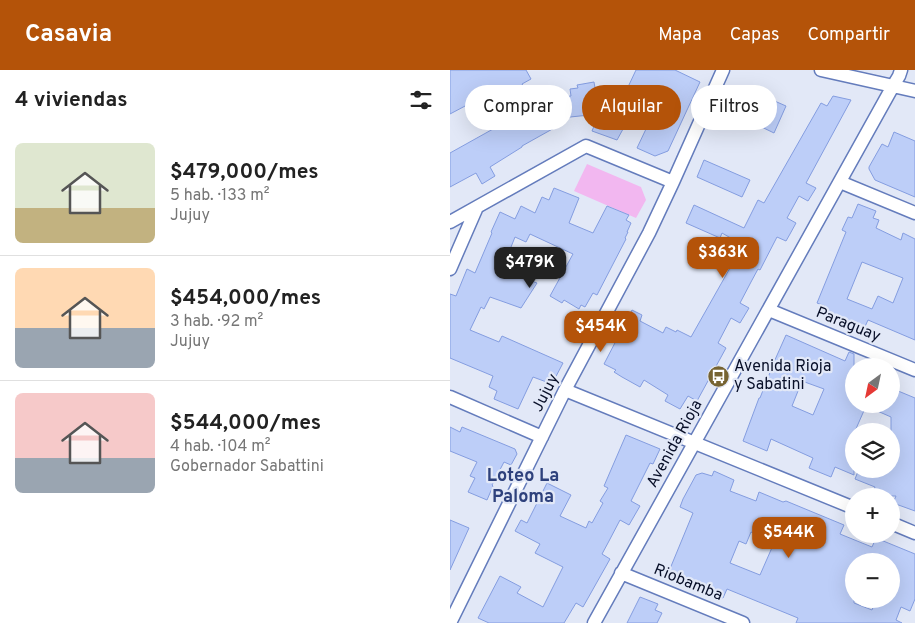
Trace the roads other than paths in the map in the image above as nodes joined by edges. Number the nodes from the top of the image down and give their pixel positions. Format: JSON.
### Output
{"nodes":[{"id":1,"x":723,"y":70,"type":"edge"},
{"id":2,"x":821,"y":70,"type":"edge"},
{"id":3,"x":901,"y":70,"type":"edge"},
{"id":4,"x":893,"y":86,"type":"junction"},
{"id":5,"x":915,"y":91,"type":"edge"},
{"id":6,"x":673,"y":182,"type":"junction"},
{"id":7,"x":840,"y":182,"type":"junction"},
{"id":8,"x":477,"y":207,"type":"junction"},
{"id":9,"x":915,"y":213,"type":"edge"},
{"id":10,"x":450,"y":222,"type":"edge"},
{"id":11,"x":450,"y":269,"type":"edge"},
{"id":12,"x":768,"y":310,"type":"junction"},
{"id":13,"x":915,"y":370,"type":"edge"},
{"id":14,"x":565,"y":390,"type":"junction"},
{"id":15,"x":450,"y":397,"type":"edge"},
{"id":16,"x":542,"y":437,"type":"junction"},
{"id":17,"x":694,"y":443,"type":"junction"},
{"id":18,"x":845,"y":504,"type":"edge"},
{"id":19,"x":900,"y":527,"type":"edge"},
{"id":20,"x":915,"y":533,"type":"edge"},
{"id":21,"x":621,"y":573,"type":"junction"},
{"id":22,"x":450,"y":623,"type":"edge"},
{"id":23,"x":594,"y":623,"type":"edge"},
{"id":24,"x":743,"y":623,"type":"edge"}],
"edges":[{"from":1,"to":6,"type":"street","name":"Jujuy"},
{"from":2,"to":4,"type":"street"},
{"from":3,"to":4,"type":"street","name":"Avenida Rioja"},
{"from":4,"to":5,"type":"street"},
{"from":4,"to":7,"type":"street","name":"Avenida Rioja"},
{"from":6,"to":8,"type":"street"},
{"from":6,"to":14,"type":"street","name":"Jujuy"},
{"from":7,"to":9,"type":"street"},
{"from":7,"to":12,"type":"street","name":"Avenida Rioja"},
{"from":8,"to":10,"type":"street"},
{"from":8,"to":11,"type":"street"},
{"from":12,"to":13,"type":"street","name":"Paraguay"},
{"from":12,"to":17,"type":"street","name":"Avenida Rioja"},
{"from":14,"to":16,"type":"street","name":"Jujuy"},
{"from":14,"to":17,"type":"street"},
{"from":15,"to":16,"type":"street"},
{"from":16,"to":22,"type":"street","name":"Jujuy"},
{"from":17,"to":18,"type":"street"},
{"from":17,"to":21,"type":"street","name":"Avenida Rioja"},
{"from":19,"to":20,"type":"street"},
{"from":21,"to":23,"type":"street","name":"Avenida Rioja"},
{"from":21,"to":24,"type":"street","name":"Riobamba"}]}
